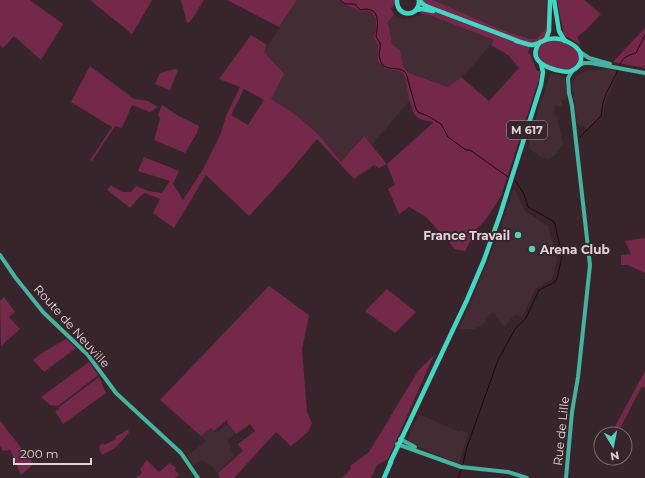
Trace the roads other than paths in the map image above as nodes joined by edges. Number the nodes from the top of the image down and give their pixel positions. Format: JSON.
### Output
{"nodes":[{"id":1,"x":397,"y":0,"type":"edge"},
{"id":2,"x":419,"y":0,"type":"edge"},
{"id":3,"x":550,"y":0,"type":"edge"},
{"id":4,"x":554,"y":0,"type":"edge"},
{"id":5,"x":416,"y":10,"type":"junction"},
{"id":6,"x":446,"y":14,"type":"junction"},
{"id":7,"x":546,"y":39,"type":"junction"},
{"id":8,"x":516,"y":40,"type":"junction"},
{"id":9,"x":565,"y":41,"type":"junction"},
{"id":10,"x":540,"y":42,"type":"junction"},
{"id":11,"x":536,"y":52,"type":"junction"},
{"id":12,"x":580,"y":52,"type":"junction"},
{"id":13,"x":541,"y":64,"type":"junction"},
{"id":14,"x":578,"y":67,"type":"junction"},
{"id":15,"x":555,"y":70,"type":"junction"},
{"id":16,"x":573,"y":70,"type":"junction"},
{"id":17,"x":645,"y":73,"type":"edge"},
{"id":18,"x":541,"y":85,"type":"junction"},
{"id":19,"x":569,"y":87,"type":"junction"},
{"id":20,"x":0,"y":254,"type":"edge"},
{"id":21,"x":401,"y":439,"type":"junction"},
{"id":22,"x":399,"y":445,"type":"junction"},
{"id":23,"x":458,"y":466,"type":"junction"},
{"id":24,"x":198,"y":478,"type":"edge"},
{"id":25,"x":384,"y":478,"type":"edge"},
{"id":26,"x":527,"y":478,"type":"edge"},
{"id":27,"x":567,"y":478,"type":"edge"}],
"edges":[{"from":1,"to":5,"type":"main road"},
{"from":2,"to":5,"type":"main road"},
{"from":2,"to":6,"type":"main road"},
{"from":3,"to":7,"type":"main road"},
{"from":4,"to":9,"type":"main road"},
{"from":5,"to":6,"type":"main road"},
{"from":6,"to":8,"type":"main road"},
{"from":7,"to":9,"type":"main road"},
{"from":7,"to":10,"type":"main road"},
{"from":8,"to":10,"type":"main road"},
{"from":8,"to":11,"type":"main road"},
{"from":9,"to":12,"type":"main road"},
{"from":10,"to":11,"type":"main road"},
{"from":11,"to":13,"type":"main road"},
{"from":12,"to":14,"type":"main road"},
{"from":12,"to":17,"type":"main road"},
{"from":13,"to":15,"type":"main road"},
{"from":13,"to":18,"type":"main road","number":"M 617"},
{"from":14,"to":16,"type":"main road"},
{"from":14,"to":17,"type":"main road"},
{"from":15,"to":16,"type":"main road"},
{"from":15,"to":18,"type":"main road","number":"M 617"},
{"from":15,"to":19,"type":"main road"},
{"from":16,"to":19,"type":"main road","name":"Rue de Lille"},
{"from":18,"to":21,"type":"main road","number":"M 617"},
{"from":19,"to":27,"type":"main road","name":"Rue de Lille"},
{"from":20,"to":24,"type":"main road","name":"Route de Neuville"},
{"from":21,"to":22,"type":"main road","number":"M 617"},
{"from":21,"to":23,"type":"main road"},
{"from":22,"to":23,"type":"main road"},
{"from":22,"to":25,"type":"main road","number":"M 617"},
{"from":23,"to":26,"type":"main road"}]}
